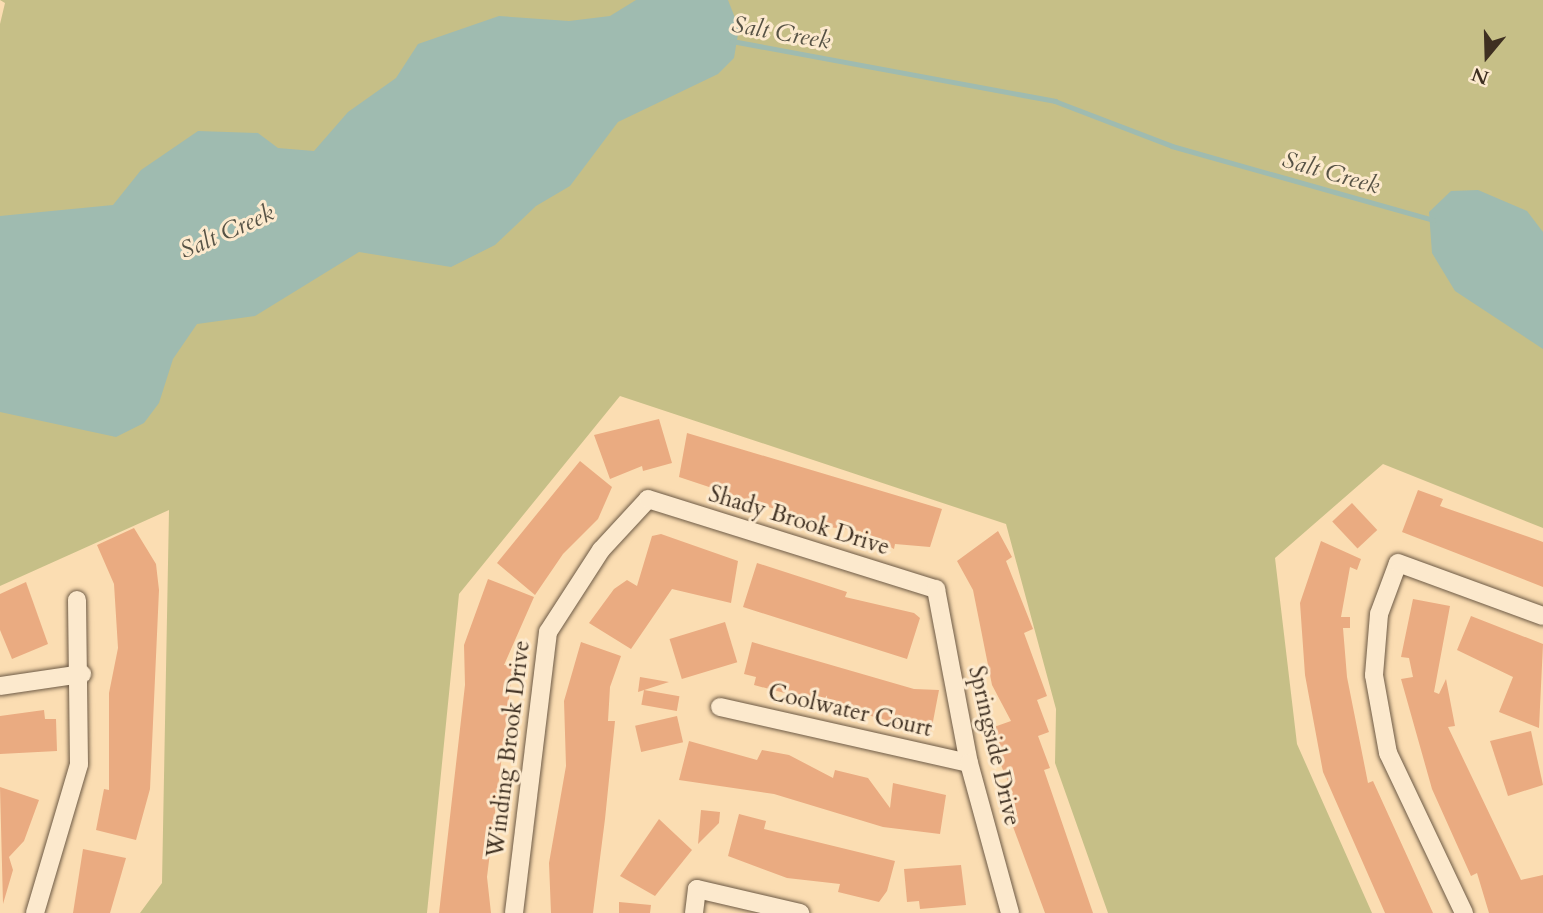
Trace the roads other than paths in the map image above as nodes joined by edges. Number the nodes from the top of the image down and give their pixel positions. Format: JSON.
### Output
{"nodes":[{"id":1,"x":648,"y":499,"type":"joint"},
{"id":2,"x":936,"y":589,"type":"joint"},
{"id":3,"x":77,"y":600,"type":"dead end"},
{"id":4,"x":1543,"y":616,"type":"edge"},
{"id":5,"x":82,"y":674,"type":"junction"},
{"id":6,"x":0,"y":686,"type":"edge"},
{"id":7,"x":720,"y":707,"type":"dead end"},
{"id":8,"x":969,"y":763,"type":"junction"},
{"id":9,"x":35,"y":913,"type":"edge"},
{"id":10,"x":514,"y":913,"type":"edge"},
{"id":11,"x":694,"y":913,"type":"edge"},
{"id":12,"x":800,"y":913,"type":"edge"},
{"id":13,"x":1010,"y":913,"type":"edge"},
{"id":14,"x":1464,"y":913,"type":"edge"}],
"edges":[{"from":1,"to":2,"type":"street","name":"Shady Brook Drive"},
{"from":1,"to":10,"type":"street","name":"Winding Brook Drive"},
{"from":2,"to":8,"type":"street","name":"Springside Drive"},
{"from":3,"to":5,"type":"street"},
{"from":4,"to":14,"type":"street"},
{"from":5,"to":6,"type":"street"},
{"from":5,"to":9,"type":"street"},
{"from":7,"to":8,"type":"street","name":"Coolwater Court"},
{"from":8,"to":13,"type":"street","name":"Springside Drive"},
{"from":11,"to":12,"type":"street"}]}
